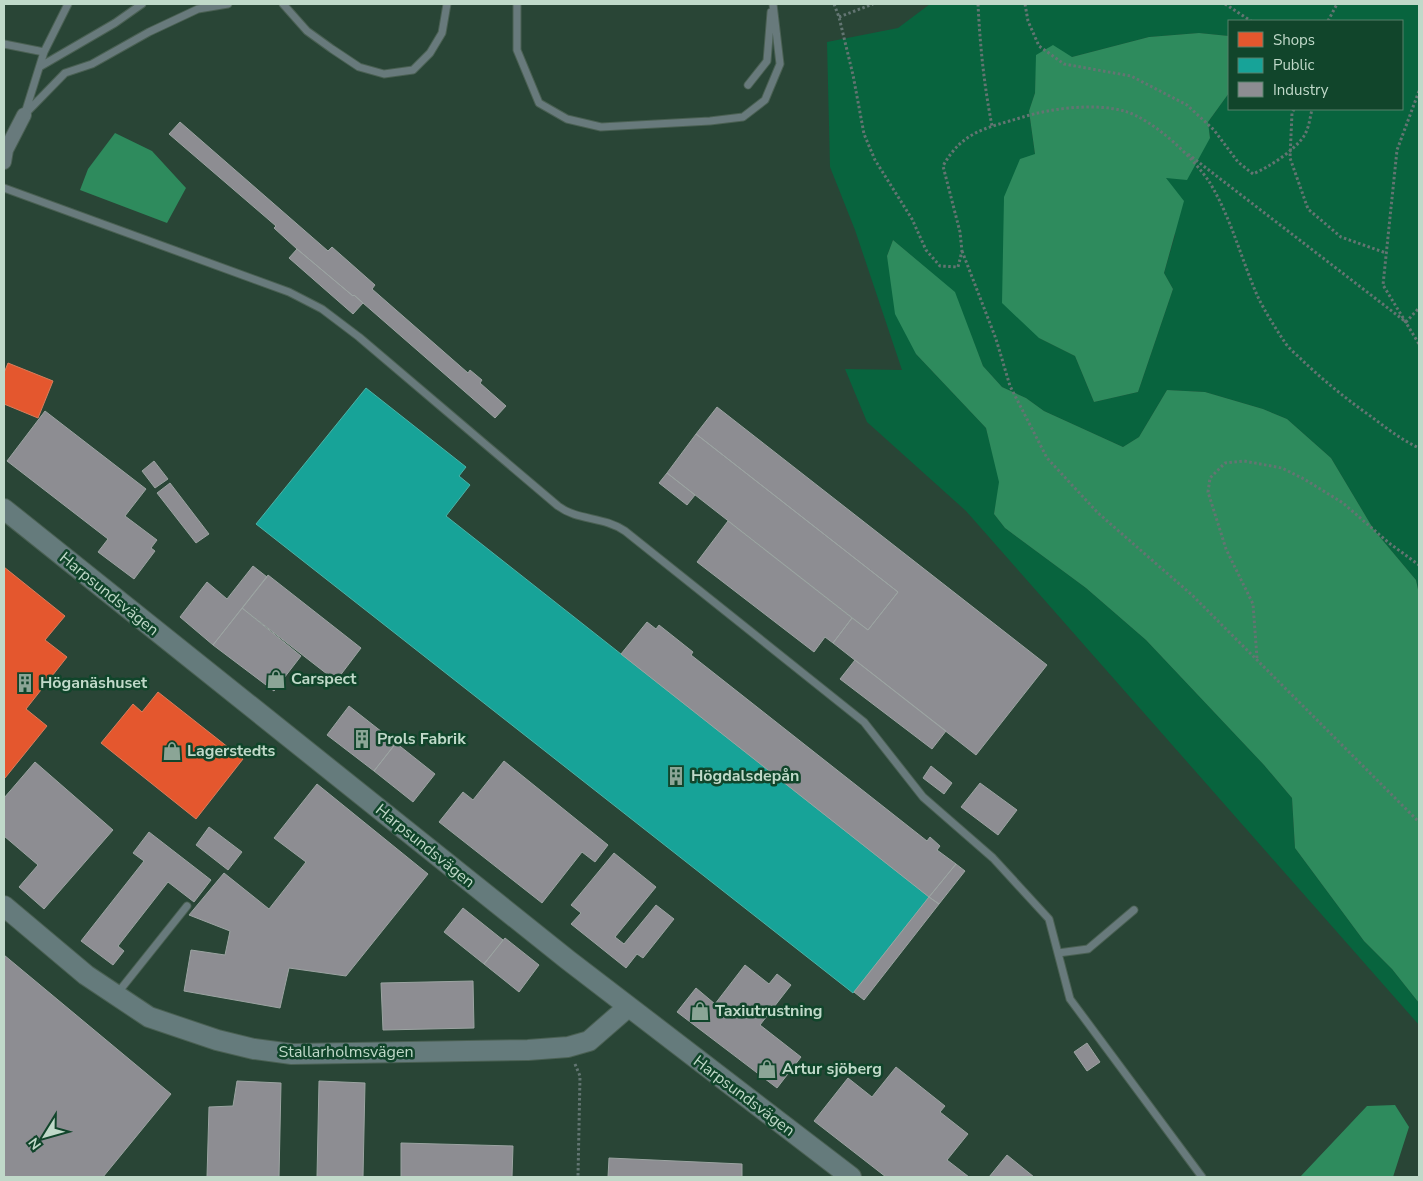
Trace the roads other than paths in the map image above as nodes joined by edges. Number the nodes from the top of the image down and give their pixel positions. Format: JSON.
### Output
{"nodes":[{"id":1,"x":68,"y":4,"type":"edge"},
{"id":2,"x":142,"y":4,"type":"edge"},
{"id":3,"x":228,"y":4,"type":"edge"},
{"id":4,"x":283,"y":4,"type":"edge"},
{"id":5,"x":448,"y":4,"type":"edge"},
{"id":6,"x":517,"y":4,"type":"edge"},
{"id":7,"x":772,"y":4,"type":"edge"},
{"id":8,"x":4,"y":44,"type":"edge"},
{"id":9,"x":44,"y":52,"type":"junction"},
{"id":10,"x":40,"y":66,"type":"junction"},
{"id":11,"x":748,"y":84,"type":"dead end"},
{"id":12,"x":24,"y":115,"type":"junction"},
{"id":13,"x":4,"y":162,"type":"edge"},
{"id":14,"x":4,"y":188,"type":"edge"},
{"id":15,"x":4,"y":509,"type":"edge"},
{"id":16,"x":4,"y":906,"type":"edge"},
{"id":17,"x":187,"y":906,"type":"dead end"},
{"id":18,"x":1134,"y":910,"type":"dead end"},
{"id":19,"x":1058,"y":953,"type":"junction"},
{"id":20,"x":116,"y":995,"type":"junction"},
{"id":21,"x":628,"y":1007,"type":"junction"},
{"id":22,"x":851,"y":1177,"type":"edge"},
{"id":23,"x":1202,"y":1177,"type":"edge"}],
"edges":[{"from":1,"to":9,"type":"lane"},
{"from":2,"to":10,"type":"lane"},
{"from":3,"to":12,"type":"lane"},
{"from":4,"to":5,"type":"lane"},
{"from":6,"to":7,"type":"lane"},
{"from":7,"to":11,"type":"lane"},
{"from":8,"to":9,"type":"lane"},
{"from":9,"to":10,"type":"lane"},
{"from":10,"to":12,"type":"lane"},
{"from":12,"to":13,"type":"street"},
{"from":14,"to":19,"type":"lane"},
{"from":15,"to":21,"type":"street","name":"Harpsundsvägen"},
{"from":16,"to":20,"type":"street","name":"Stallarholmsvägen"},
{"from":17,"to":20,"type":"lane"},
{"from":18,"to":19,"type":"lane"},
{"from":19,"to":23,"type":"lane"},
{"from":20,"to":21,"type":"street","name":"Stallarholmsvägen"},
{"from":21,"to":22,"type":"street","name":"Harpsundsvägen"}]}
